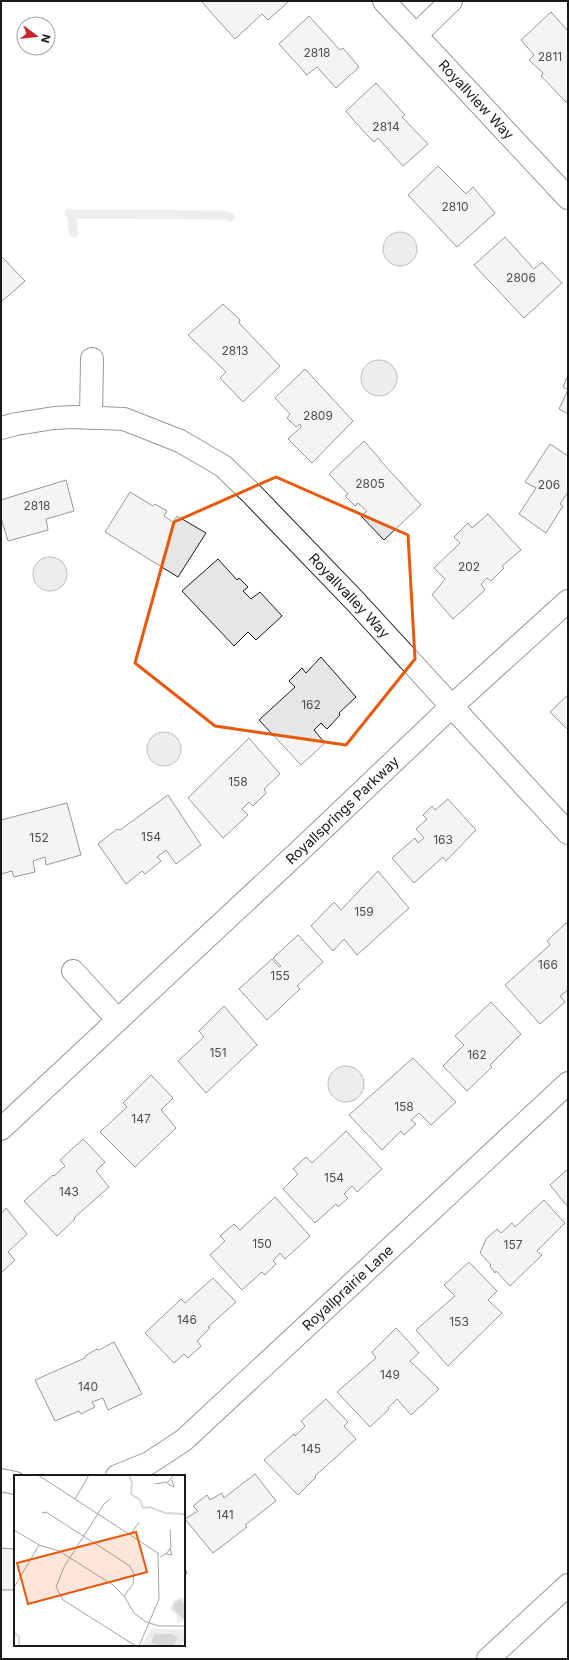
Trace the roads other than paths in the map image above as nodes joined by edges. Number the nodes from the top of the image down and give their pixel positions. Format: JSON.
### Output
{"nodes":[{"id":1,"x":384,"y":1,"type":"edge"},
{"id":2,"x":451,"y":1,"type":"edge"},
{"id":3,"x":416,"y":35,"type":"junction"},
{"id":4,"x":568,"y":198,"type":"edge"},
{"id":5,"x":92,"y":359,"type":"dead end"},
{"id":6,"x":91,"y":418,"type":"junction"},
{"id":7,"x":1,"y":428,"type":"edge"},
{"id":8,"x":568,"y":601,"type":"edge"},
{"id":9,"x":452,"y":706,"type":"junction"},
{"id":10,"x":568,"y":833,"type":"edge"},
{"id":11,"x":73,"y":971,"type":"dead end"},
{"id":12,"x":118,"y":1020,"type":"junction"},
{"id":13,"x":568,"y":1083,"type":"edge"},
{"id":14,"x":1,"y":1129,"type":"edge"},
{"id":15,"x":119,"y":1475,"type":"edge"},
{"id":16,"x":1,"y":1480,"type":"edge"},
{"id":17,"x":14,"y":1483,"type":"edge"},
{"id":18,"x":565,"y":1595,"type":"edge"},
{"id":19,"x":488,"y":1659,"type":"edge"}],
"edges":[{"from":1,"to":3,"type":"street","name":"Royallview Way"},
{"from":2,"to":3,"type":"street"},
{"from":3,"to":4,"type":"street","name":"Royallview Way"},
{"from":5,"to":6,"type":"street"},
{"from":6,"to":7,"type":"street","name":"Royallvalley Way"},
{"from":6,"to":9,"type":"street","name":"Royallvalley Way"},
{"from":8,"to":9,"type":"street","name":"Royallsprings Parkway"},
{"from":9,"to":10,"type":"street","name":"Royallvalley Way"},
{"from":9,"to":12,"type":"street","name":"Royallsprings Parkway"},
{"from":11,"to":12,"type":"street"},
{"from":12,"to":14,"type":"street","name":"Royallsprings Parkway"},
{"from":13,"to":15,"type":"street","name":"Royallprairie Lane"},
{"from":16,"to":17,"type":"street"},
{"from":18,"to":19,"type":"street"}]}
